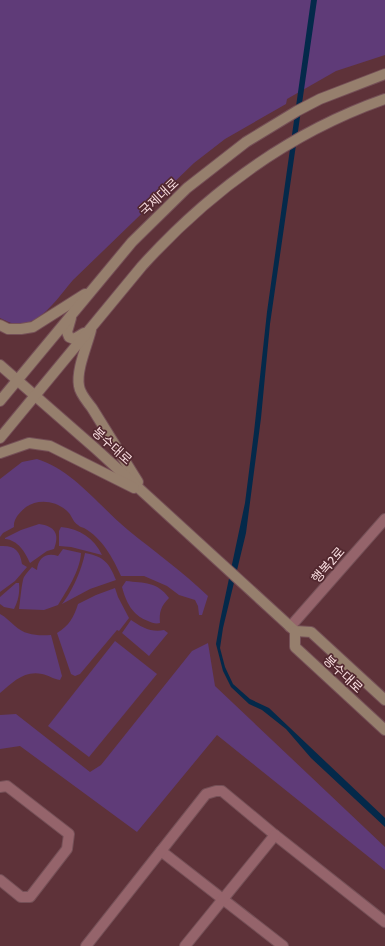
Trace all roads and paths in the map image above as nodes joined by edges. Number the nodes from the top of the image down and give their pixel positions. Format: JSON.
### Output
{"nodes":[{"id":1,"x":385,"y":74,"type":"edge"},
{"id":2,"x":385,"y":98,"type":"edge"},
{"id":3,"x":94,"y":288,"type":"junction"},
{"id":4,"x":76,"y":309,"type":"junction"},
{"id":5,"x":0,"y":325,"type":"edge"},
{"id":6,"x":91,"y":328,"type":"junction"},
{"id":7,"x":0,"y":365,"type":"edge"},
{"id":8,"x":17,"y":380,"type":"junction"},
{"id":9,"x":35,"y":395,"type":"junction"},
{"id":10,"x":0,"y":401,"type":"edge"},
{"id":11,"x":0,"y":438,"type":"edge"},
{"id":12,"x":0,"y":453,"type":"edge"},
{"id":13,"x":145,"y":493,"type":"junction"},
{"id":14,"x":385,"y":520,"type":"edge"},
{"id":15,"x":293,"y":629,"type":"junction"},
{"id":16,"x":385,"y":700,"type":"edge"},
{"id":17,"x":385,"y":730,"type":"edge"},
{"id":18,"x":0,"y":786,"type":"edge"},
{"id":19,"x":275,"y":835,"type":"junction"},
{"id":20,"x":162,"y":851,"type":"junction"},
{"id":21,"x":0,"y":880,"type":"edge"},
{"id":22,"x":224,"y":899,"type":"junction"},
{"id":23,"x":385,"y":922,"type":"edge"},
{"id":24,"x":86,"y":946,"type":"edge"},
{"id":25,"x":185,"y":946,"type":"edge"},
{"id":26,"x":283,"y":946,"type":"edge"}],
"edges":[{"from":1,"to":3,"type":"main road","name":"국제대로"},
{"from":2,"to":6,"type":"main road"},
{"from":3,"to":4,"type":"main road","name":"국제대로"},
{"from":3,"to":5,"type":"main road"},
{"from":4,"to":6,"type":"main road"},
{"from":4,"to":8,"type":"main road","name":"국제대로"},
{"from":6,"to":9,"type":"main road"},
{"from":6,"to":13,"type":"main road"},
{"from":7,"to":8,"type":"main road","name":"봉수대로"},
{"from":8,"to":9,"type":"main road","name":"봉수대로"},
{"from":8,"to":10,"type":"main road","name":"국제대로"},
{"from":9,"to":11,"type":"main road"},
{"from":9,"to":13,"type":"main road","name":"봉수대로"},
{"from":12,"to":13,"type":"main road"},
{"from":13,"to":15,"type":"main road","name":"봉수대로"},
{"from":14,"to":15,"type":"street","name":"행복2로"},
{"from":15,"to":16,"type":"main road","name":"봉수대로"},
{"from":15,"to":17,"type":"main road","name":"봉수대로"},
{"from":18,"to":21,"type":"street"},
{"from":19,"to":20,"type":"street"},
{"from":19,"to":22,"type":"street"},
{"from":19,"to":23,"type":"street"},
{"from":20,"to":22,"type":"street"},
{"from":20,"to":24,"type":"street"},
{"from":22,"to":25,"type":"street"},
{"from":22,"to":26,"type":"street"}]}
